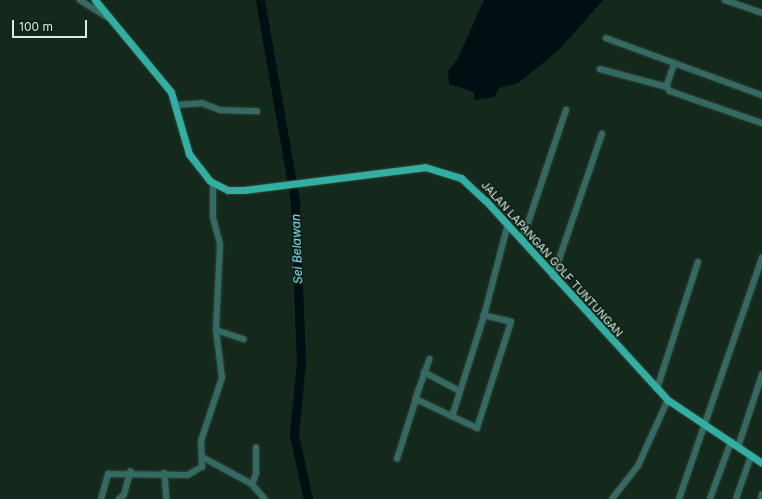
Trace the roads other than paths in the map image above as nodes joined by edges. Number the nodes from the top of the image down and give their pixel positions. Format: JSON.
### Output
{"nodes":[{"id":1,"x":80,"y":0,"type":"edge"},
{"id":2,"x":95,"y":0,"type":"edge"},
{"id":3,"x":725,"y":0,"type":"edge"},
{"id":4,"x":762,"y":13,"type":"edge"},
{"id":5,"x":107,"y":17,"type":"junction"},
{"id":6,"x":606,"y":38,"type":"dead end"},
{"id":7,"x":675,"y":63,"type":"junction"},
{"id":8,"x":600,"y":69,"type":"dead end"},
{"id":9,"x":667,"y":87,"type":"junction"},
{"id":10,"x":762,"y":95,"type":"edge"},
{"id":11,"x":176,"y":105,"type":"junction"},
{"id":12,"x":566,"y":110,"type":"dead end"},
{"id":13,"x":258,"y":111,"type":"dead end"},
{"id":14,"x":762,"y":123,"type":"edge"},
{"id":15,"x":602,"y":134,"type":"dead end"},
{"id":16,"x":213,"y":183,"type":"junction"},
{"id":17,"x":508,"y":224,"type":"junction"},
{"id":18,"x":522,"y":241,"type":"junction"},
{"id":19,"x":762,"y":258,"type":"edge"},
{"id":20,"x":698,"y":262,"type":"dead end"},
{"id":21,"x":760,"y":270,"type":"edge"},
{"id":22,"x":553,"y":277,"type":"junction"},
{"id":23,"x":484,"y":316,"type":"junction"},
{"id":24,"x":216,"y":330,"type":"junction"},
{"id":25,"x":244,"y":338,"type":"dead end"},
{"id":26,"x":430,"y":359,"type":"dead end"},
{"id":27,"x":424,"y":372,"type":"junction"},
{"id":28,"x":762,"y":375,"type":"edge"},
{"id":29,"x":657,"y":389,"type":"junction"},
{"id":30,"x":460,"y":391,"type":"junction"},
{"id":31,"x":416,"y":399,"type":"junction"},
{"id":32,"x":668,"y":400,"type":"junction"},
{"id":33,"x":452,"y":418,"type":"junction"},
{"id":34,"x":704,"y":424,"type":"junction"},
{"id":35,"x":731,"y":442,"type":"junction"},
{"id":36,"x":738,"y":447,"type":"junction"},
{"id":37,"x":256,"y":448,"type":"dead end"},
{"id":38,"x":751,"y":456,"type":"junction"},
{"id":39,"x":204,"y":458,"type":"junction"},
{"id":40,"x":398,"y":459,"type":"dead end"},
{"id":41,"x":762,"y":463,"type":"edge"},
{"id":42,"x":130,"y":472,"type":"junction"},
{"id":43,"x":165,"y":473,"type":"junction"},
{"id":44,"x":252,"y":484,"type":"junction"},
{"id":45,"x":762,"y":495,"type":"edge"},
{"id":46,"x":101,"y":499,"type":"edge"},
{"id":47,"x":119,"y":499,"type":"edge"},
{"id":48,"x":168,"y":499,"type":"edge"},
{"id":49,"x":265,"y":499,"type":"edge"},
{"id":50,"x":612,"y":499,"type":"edge"},
{"id":51,"x":679,"y":499,"type":"edge"},
{"id":52,"x":710,"y":499,"type":"edge"},
{"id":53,"x":736,"y":499,"type":"edge"},
{"id":54,"x":761,"y":499,"type":"edge"}],
"edges":[{"from":1,"to":5,"type":"street","name":"JALAN LAPANGAN GOLF TUNTUNGAN"},
{"from":2,"to":5,"type":"main road"},
{"from":3,"to":4,"type":"street"},
{"from":5,"to":11,"type":"main road","name":"JALAN LAPANGAN GOLF TUNTUNGAN"},
{"from":6,"to":7,"type":"street"},
{"from":7,"to":9,"type":"street"},
{"from":7,"to":10,"type":"street"},
{"from":8,"to":9,"type":"street"},
{"from":9,"to":14,"type":"street"},
{"from":11,"to":13,"type":"street"},
{"from":11,"to":16,"type":"main road","name":"JALAN LAPANGAN GOLF TUNTUNGAN"},
{"from":12,"to":18,"type":"street"},
{"from":15,"to":22,"type":"street"},
{"from":16,"to":17,"type":"main road","name":"JALAN LAPANGAN GOLF TUNTUNGAN"},
{"from":16,"to":24,"type":"street"},
{"from":17,"to":18,"type":"main road","name":"JALAN LAPANGAN GOLF TUNTUNGAN"},
{"from":17,"to":23,"type":"street"},
{"from":18,"to":22,"type":"main road","name":"JALAN LAPANGAN GOLF TUNTUNGAN"},
{"from":19,"to":21,"type":"street"},
{"from":20,"to":29,"type":"street"},
{"from":21,"to":34,"type":"street"},
{"from":22,"to":29,"type":"main road","name":"JALAN LAPANGAN GOLF TUNTUNGAN"},
{"from":23,"to":30,"type":"street"},
{"from":23,"to":33,"type":"street"},
{"from":24,"to":25,"type":"street"},
{"from":24,"to":39,"type":"street"},
{"from":26,"to":27,"type":"street"},
{"from":27,"to":30,"type":"street"},
{"from":27,"to":31,"type":"street"},
{"from":28,"to":36,"type":"street"},
{"from":29,"to":32,"type":"main road","name":"JALAN LAPANGAN GOLF TUNTUNGAN"},
{"from":30,"to":33,"type":"street"},
{"from":31,"to":33,"type":"street"},
{"from":31,"to":40,"type":"street"},
{"from":32,"to":34,"type":"main road","name":"JALAN LAPANGAN GOLF TUNTUNGAN"},
{"from":32,"to":50,"type":"street"},
{"from":34,"to":35,"type":"main road","name":"JALAN LAPANGAN GOLF TUNTUNGAN"},
{"from":34,"to":51,"type":"street"},
{"from":35,"to":36,"type":"main road","name":"JALAN LAPANGAN GOLF TUNTUNGAN"},
{"from":35,"to":52,"type":"street"},
{"from":36,"to":38,"type":"main road","name":"JALAN LAPANGAN GOLF TUNTUNGAN"},
{"from":37,"to":44,"type":"street"},
{"from":38,"to":41,"type":"main road","name":"JALAN LAPANGAN GOLF TUNTUNGAN"},
{"from":38,"to":53,"type":"street"},
{"from":39,"to":43,"type":"street"},
{"from":39,"to":44,"type":"street"},
{"from":42,"to":43,"type":"street"},
{"from":42,"to":46,"type":"street"},
{"from":42,"to":47,"type":"street"},
{"from":43,"to":48,"type":"street"},
{"from":44,"to":49,"type":"street"},
{"from":45,"to":54,"type":"street"}]}
